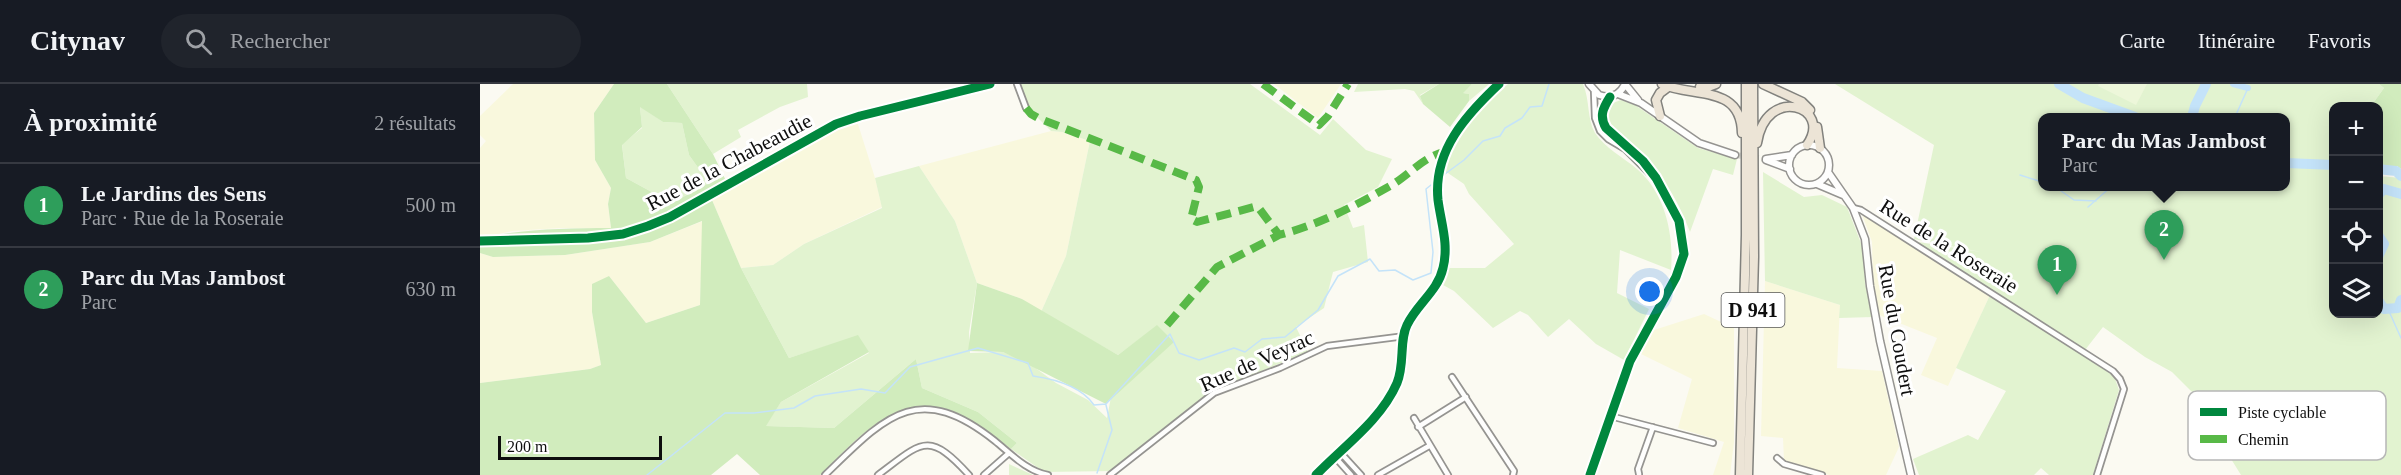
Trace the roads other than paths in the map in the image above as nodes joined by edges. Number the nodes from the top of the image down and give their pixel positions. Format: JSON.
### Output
{"nodes":[{"id":1,"x":990,"y":84,"type":"edge"},
{"id":2,"x":1017,"y":84,"type":"edge"},
{"id":3,"x":1499,"y":84,"type":"edge"},
{"id":4,"x":1589,"y":84,"type":"edge"},
{"id":5,"x":1625,"y":84,"type":"edge"},
{"id":6,"x":1679,"y":84,"type":"edge"},
{"id":7,"x":1716,"y":84,"type":"edge"},
{"id":8,"x":1746,"y":84,"type":"edge"},
{"id":9,"x":1753,"y":84,"type":"edge"},
{"id":10,"x":1763,"y":84,"type":"edge"},
{"id":11,"x":1665,"y":85,"type":"edge"},
{"id":12,"x":1594,"y":92,"type":"junction"},
{"id":13,"x":1618,"y":94,"type":"junction"},
{"id":14,"x":1610,"y":97,"type":"junction"},
{"id":15,"x":1641,"y":103,"type":"junction"},
{"id":16,"x":1026,"y":108,"type":"dead end"},
{"id":17,"x":1660,"y":116,"type":"junction"},
{"id":18,"x":1807,"y":145,"type":"junction"},
{"id":19,"x":1820,"y":148,"type":"junction"},
{"id":20,"x":1735,"y":155,"type":"tunnel mouth"},
{"id":21,"x":1792,"y":155,"type":"junction"},
{"id":22,"x":1753,"y":156,"type":"junction"},
{"id":23,"x":1790,"y":169,"type":"junction"},
{"id":24,"x":1828,"y":172,"type":"junction"},
{"id":25,"x":1656,"y":178,"type":"junction"},
{"id":26,"x":1747,"y":180,"type":"junction"},
{"id":27,"x":1817,"y":184,"type":"junction"},
{"id":28,"x":1843,"y":195,"type":"junction"},
{"id":29,"x":1854,"y":208,"type":"junction"},
{"id":30,"x":481,"y":240,"type":"edge"},
{"id":31,"x":1405,"y":336,"type":"junction"},
{"id":32,"x":1452,"y":377,"type":"dead end"},
{"id":33,"x":1466,"y":397,"type":"junction"},
{"id":34,"x":1610,"y":416,"type":"junction"},
{"id":35,"x":1413,"y":418,"type":"dead end"},
{"id":36,"x":1418,"y":427,"type":"junction"},
{"id":37,"x":1653,"y":427,"type":"junction"},
{"id":38,"x":1713,"y":443,"type":"dead end"},
{"id":39,"x":1429,"y":446,"type":"junction"},
{"id":40,"x":1009,"y":453,"type":"junction"},
{"id":41,"x":1337,"y":454,"type":"junction"},
{"id":42,"x":1777,"y":458,"type":"dead end"},
{"id":43,"x":1639,"y":474,"type":"edge"},
{"id":44,"x":825,"y":475,"type":"edge"},
{"id":45,"x":878,"y":475,"type":"edge"},
{"id":46,"x":969,"y":475,"type":"edge"},
{"id":47,"x":984,"y":475,"type":"edge"},
{"id":48,"x":1048,"y":475,"type":"edge"},
{"id":49,"x":1110,"y":475,"type":"edge"},
{"id":50,"x":1316,"y":475,"type":"edge"},
{"id":51,"x":1351,"y":475,"type":"edge"},
{"id":52,"x":1361,"y":475,"type":"edge"},
{"id":53,"x":1378,"y":475,"type":"edge"},
{"id":54,"x":1448,"y":475,"type":"edge"},
{"id":55,"x":1513,"y":475,"type":"edge"},
{"id":56,"x":1590,"y":475,"type":"edge"},
{"id":57,"x":1740,"y":475,"type":"edge"},
{"id":58,"x":1748,"y":475,"type":"edge"},
{"id":59,"x":1822,"y":475,"type":"edge"},
{"id":60,"x":1911,"y":475,"type":"edge"},
{"id":61,"x":2097,"y":475,"type":"edge"}],
"edges":[{"from":1,"to":30,"type":"street","name":"Rue de la Chabeaudie"},
{"from":2,"to":16,"type":"street"},
{"from":3,"to":31,"type":"main road"},
{"from":4,"to":12,"type":"street"},
{"from":5,"to":13,"type":"street"},
{"from":5,"to":15,"type":"street"},
{"from":6,"to":7,"type":"highway"},
{"from":8,"to":26,"type":"highway","number":"D 941"},
{"from":9,"to":22,"type":"highway","number":"D 941"},
{"from":10,"to":19,"type":"highway"},
{"from":11,"to":17,"type":"highway"},
{"from":11,"to":26,"type":"highway"},
{"from":12,"to":14,"type":"street"},
{"from":12,"to":25,"type":"street"},
{"from":13,"to":14,"type":"street"},
{"from":13,"to":15,"type":"street"},
{"from":14,"to":25,"type":"street"},
{"from":15,"to":17,"type":"street"},
{"from":17,"to":20,"type":"street"},
{"from":18,"to":19,"type":"street"},
{"from":18,"to":21,"type":"street"},
{"from":18,"to":22,"type":"highway"},
{"from":19,"to":24,"type":"street"},
{"from":21,"to":23,"type":"street"},
{"from":21,"to":23,"type":"street"},
{"from":22,"to":58,"type":"highway","number":"D 941"},
{"from":23,"to":27,"type":"street"},
{"from":24,"to":27,"type":"street"},
{"from":24,"to":28,"type":"street","name":"Rue du Coudert"},
{"from":25,"to":34,"type":"street"},
{"from":26,"to":57,"type":"highway","number":"D 941"},
{"from":27,"to":28,"type":"street","name":"Rue du Coudert"},
{"from":28,"to":29,"type":"street","name":"Rue du Coudert"},
{"from":29,"to":60,"type":"street","name":"Rue du Coudert"},
{"from":29,"to":61,"type":"street","name":"Rue de la Roseraie"},
{"from":31,"to":41,"type":"main road"},
{"from":31,"to":49,"type":"street","name":"Rue de Veyrac"},
{"from":32,"to":33,"type":"street"},
{"from":33,"to":36,"type":"street"},
{"from":33,"to":55,"type":"street"},
{"from":34,"to":37,"type":"street"},
{"from":34,"to":56,"type":"street"},
{"from":35,"to":36,"type":"street"},
{"from":36,"to":39,"type":"street"},
{"from":37,"to":38,"type":"street"},
{"from":37,"to":43,"type":"street"},
{"from":39,"to":53,"type":"street"},
{"from":39,"to":54,"type":"street"},
{"from":40,"to":44,"type":"street"},
{"from":40,"to":47,"type":"street"},
{"from":40,"to":48,"type":"street"},
{"from":41,"to":50,"type":"main road"},
{"from":41,"to":51,"type":"street"},
{"from":41,"to":52,"type":"street"},
{"from":42,"to":59,"type":"street"},
{"from":45,"to":46,"type":"street"}]}
